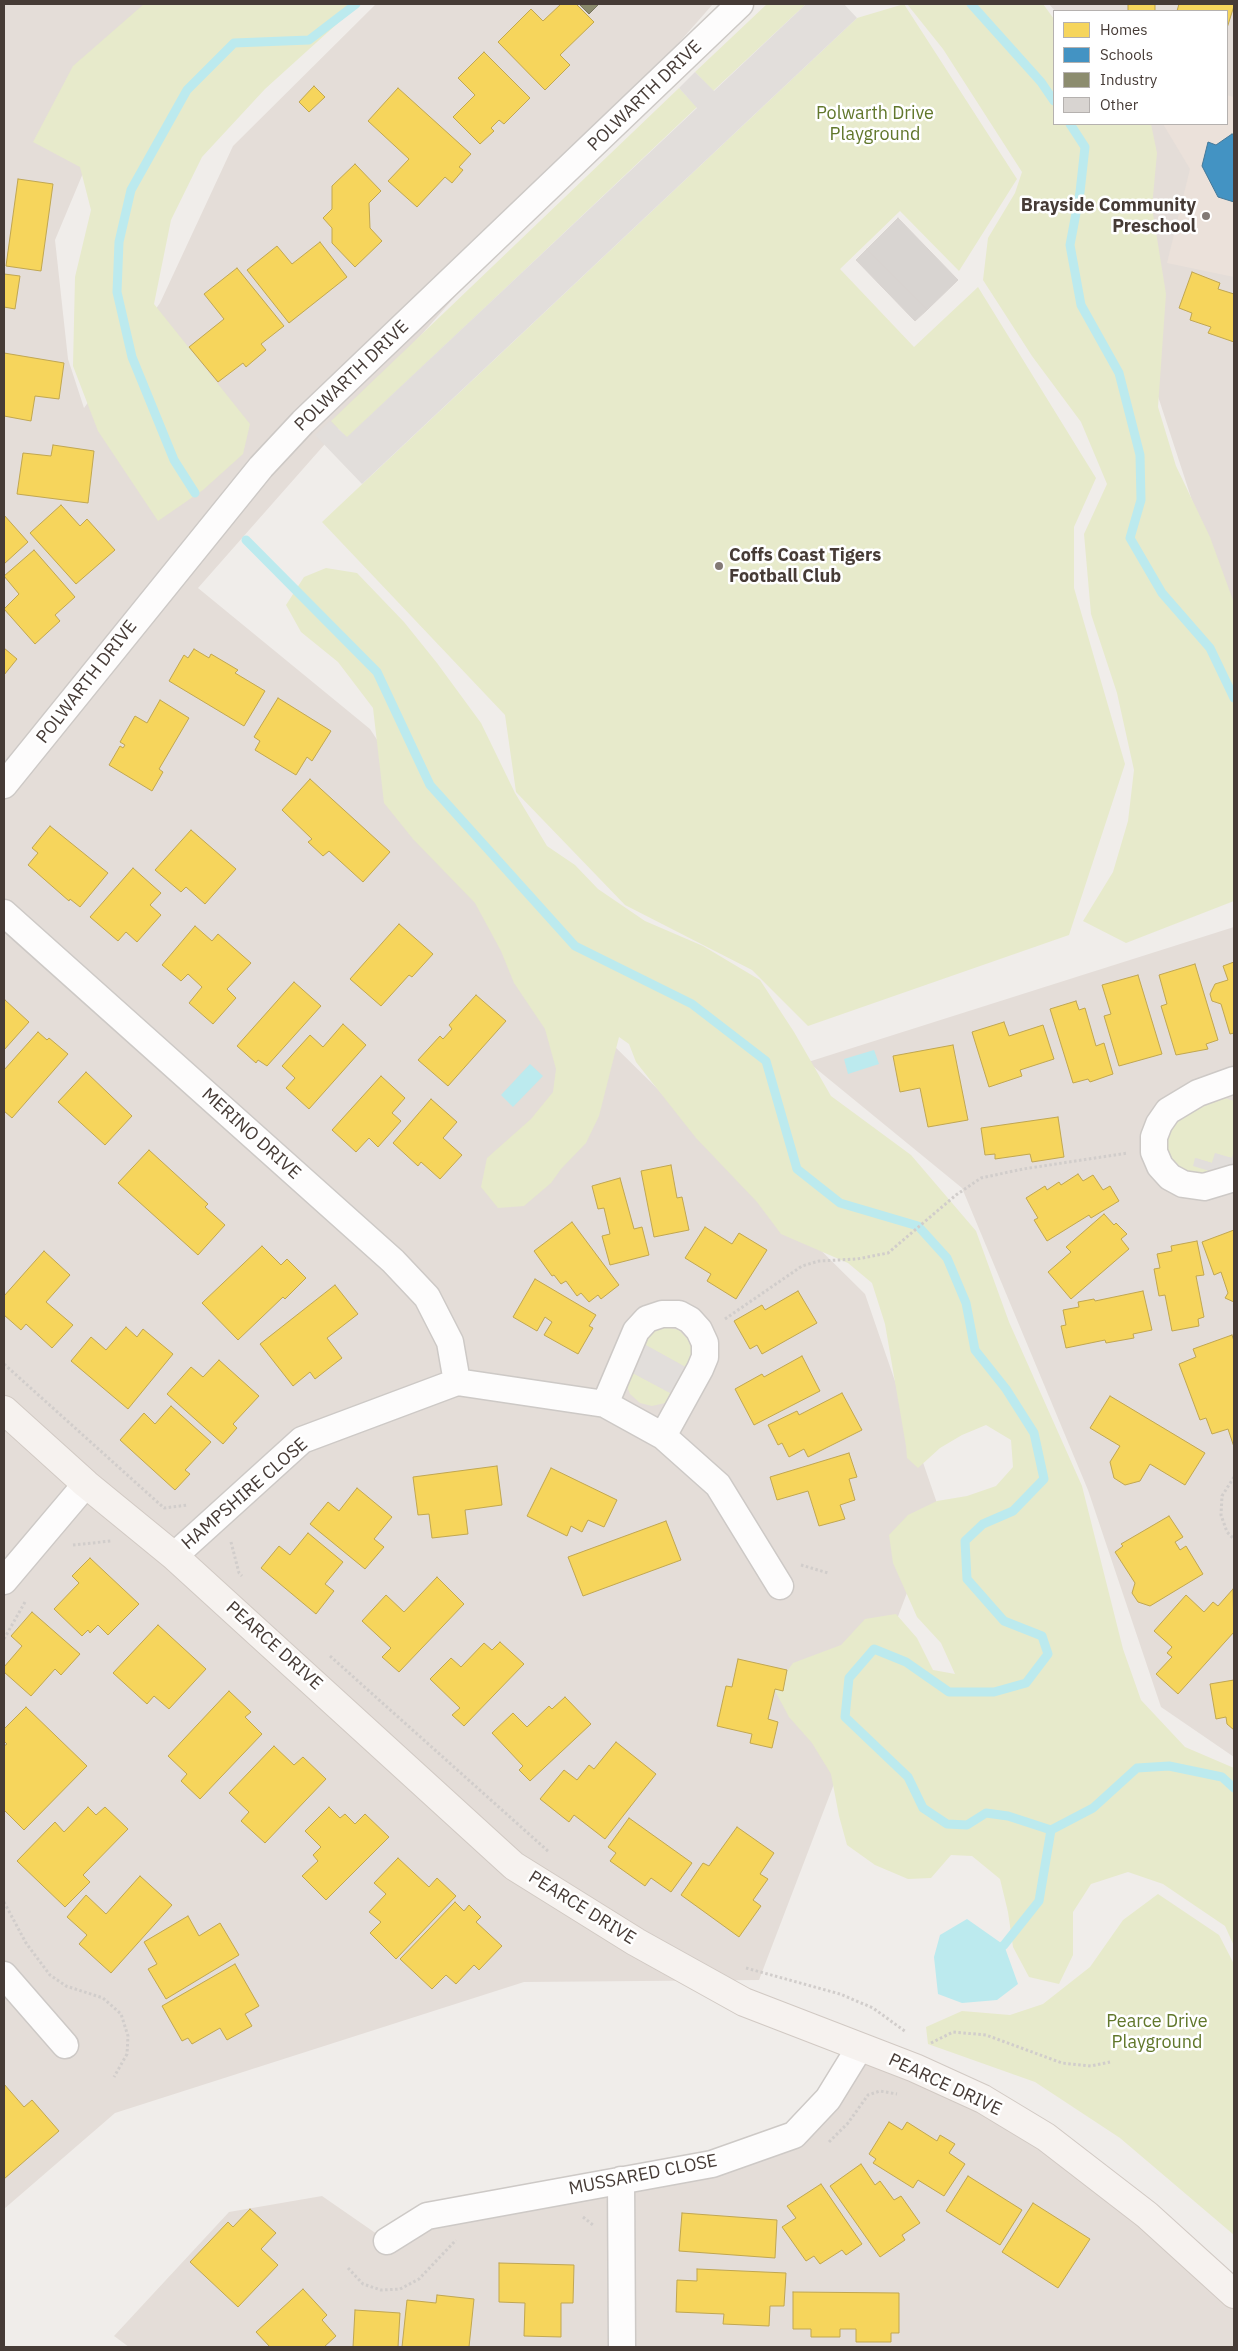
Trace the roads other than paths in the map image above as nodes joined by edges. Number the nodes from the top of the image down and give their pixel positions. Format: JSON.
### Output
{"nodes":[{"id":1,"x":740,"y":4,"type":"edge"},
{"id":2,"x":4,"y":785,"type":"edge"},
{"id":3,"x":4,"y":913,"type":"edge"},
{"id":4,"x":1234,"y":1080,"type":"edge"},
{"id":5,"x":1234,"y":1178,"type":"edge"},
{"id":6,"x":457,"y":1382,"type":"junction"},
{"id":7,"x":605,"y":1404,"type":"junction"},
{"id":8,"x":4,"y":1410,"type":"edge"},
{"id":9,"x":663,"y":1436,"type":"junction"},
{"id":10,"x":86,"y":1484,"type":"junction"},
{"id":11,"x":174,"y":1556,"type":"junction"},
{"id":12,"x":4,"y":1581,"type":"edge"},
{"id":13,"x":780,"y":1586,"type":"dead end"},
{"id":14,"x":4,"y":1975,"type":"edge"},
{"id":15,"x":65,"y":2045,"type":"dead end"},
{"id":16,"x":860,"y":2047,"type":"junction"},
{"id":17,"x":620,"y":2180,"type":"junction"},
{"id":18,"x":387,"y":2241,"type":"dead end"},
{"id":19,"x":1234,"y":2294,"type":"edge"},
{"id":20,"x":622,"y":2347,"type":"edge"}],
"edges":[{"from":1,"to":2,"type":"street","name":"POLWARTH DRIVE"},
{"from":3,"to":6,"type":"street","name":"MERINO DRIVE"},
{"from":4,"to":5,"type":"street"},
{"from":6,"to":7,"type":"street","name":"HAMPSHIRE CLOSE"},
{"from":6,"to":11,"type":"street","name":"HAMPSHIRE CLOSE"},
{"from":7,"to":9,"type":"street","name":"HAMPSHIRE CLOSE"},
{"from":7,"to":9,"type":"street"},
{"from":8,"to":10,"type":"street","name":"PEARCE DRIVE"},
{"from":9,"to":13,"type":"street","name":"HAMPSHIRE CLOSE"},
{"from":10,"to":11,"type":"street","name":"PEARCE DRIVE"},
{"from":10,"to":12,"type":"street"},
{"from":11,"to":16,"type":"street","name":"PEARCE DRIVE"},
{"from":14,"to":15,"type":"street"},
{"from":16,"to":17,"type":"street","name":"MUSSARED CLOSE"},
{"from":16,"to":19,"type":"street","name":"PEARCE DRIVE"},
{"from":17,"to":18,"type":"street","name":"MUSSARED CLOSE"},
{"from":17,"to":20,"type":"street"}]}
